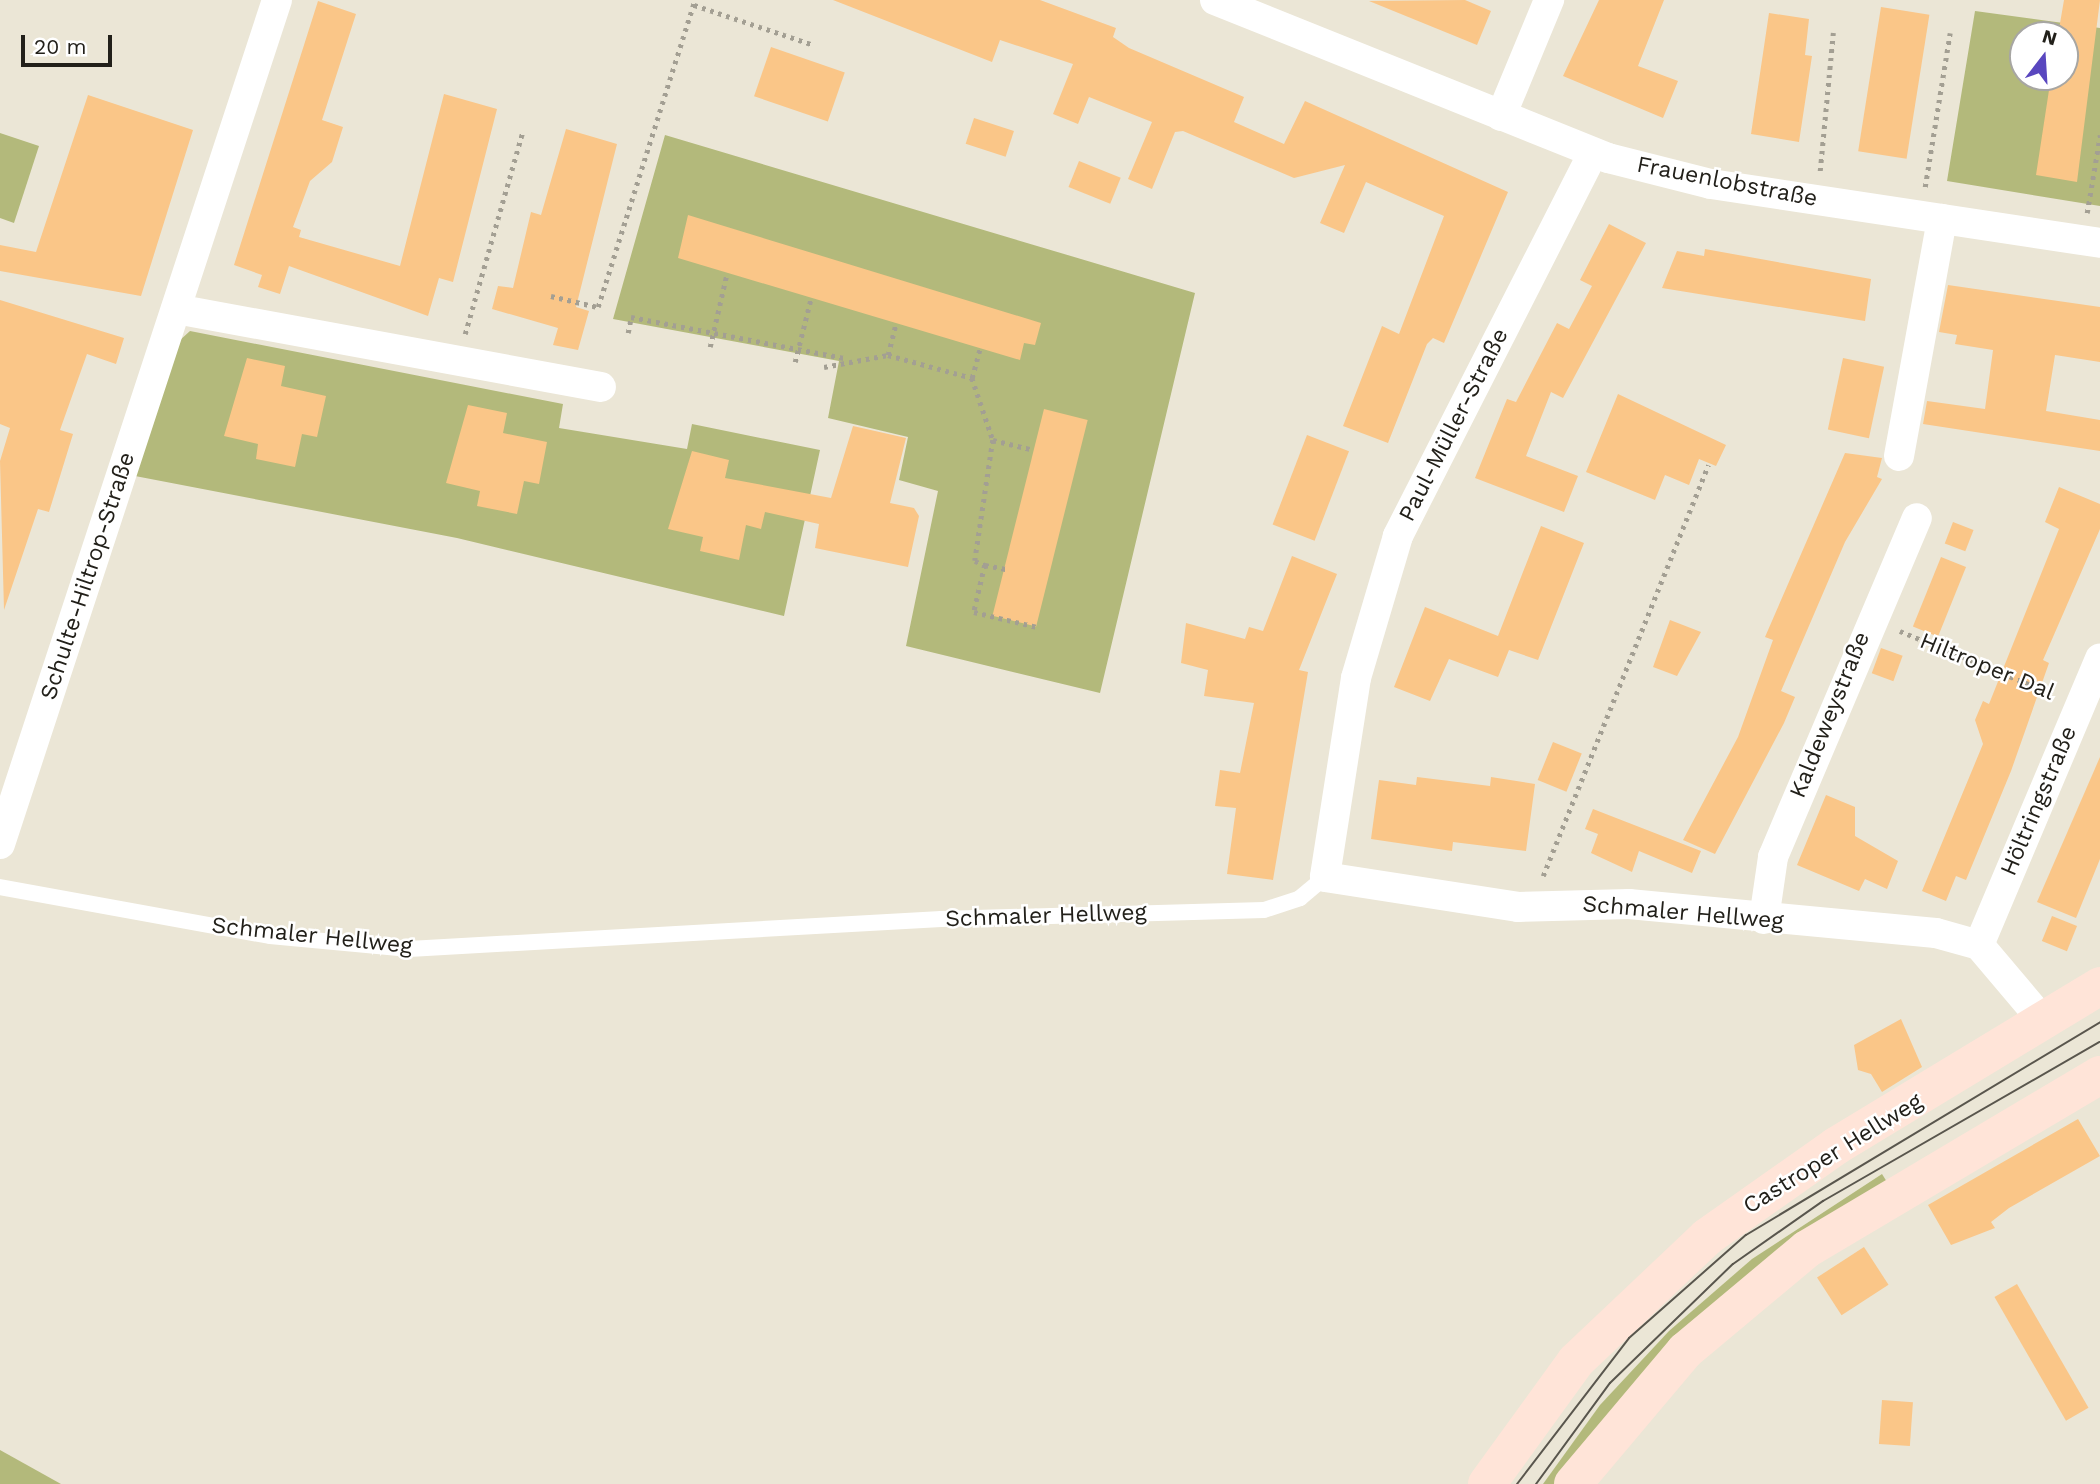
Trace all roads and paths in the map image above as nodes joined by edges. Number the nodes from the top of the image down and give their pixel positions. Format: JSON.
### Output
{"nodes":[{"id":1,"x":277,"y":0,"type":"edge"},
{"id":2,"x":1215,"y":0,"type":"edge"},
{"id":3,"x":1549,"y":0,"type":"edge"},
{"id":4,"x":694,"y":2,"type":"edge"},
{"id":5,"x":1833,"y":33,"type":"dead end"},
{"id":6,"x":1950,"y":33,"type":"dead end"},
{"id":7,"x":814,"y":45,"type":"dead end"},
{"id":8,"x":1501,"y":116,"type":"junction"},
{"id":9,"x":523,"y":131,"type":"dead end"},
{"id":10,"x":2100,"y":135,"type":"edge"},
{"id":11,"x":1594,"y":153,"type":"junction"},
{"id":12,"x":1817,"y":200,"type":"junction"},
{"id":13,"x":1931,"y":217,"type":"junction"},
{"id":14,"x":2091,"y":242,"type":"edge"},
{"id":15,"x":727,"y":272,"type":"dead end"},
{"id":16,"x":551,"y":296,"type":"dead end"},
{"id":17,"x":811,"y":298,"type":"dead end"},
{"id":18,"x":176,"y":309,"type":"junction"},
{"id":19,"x":896,"y":324,"type":"dead end"},
{"id":20,"x":628,"y":333,"type":"dead end"},
{"id":21,"x":713,"y":333,"type":"junction"},
{"id":22,"x":464,"y":335,"type":"dead end"},
{"id":23,"x":710,"y":347,"type":"dead end"},
{"id":24,"x":980,"y":349,"type":"dead end"},
{"id":25,"x":798,"y":350,"type":"junction"},
{"id":26,"x":888,"y":355,"type":"junction"},
{"id":27,"x":847,"y":359,"type":"junction"},
{"id":28,"x":795,"y":362,"type":"dead end"},
{"id":29,"x":824,"y":367,"type":"dead end"},
{"id":30,"x":972,"y":378,"type":"junction"},
{"id":31,"x":601,"y":387,"type":"dead end"},
{"id":32,"x":993,"y":440,"type":"junction"},
{"id":33,"x":1034,"y":450,"type":"dead end"},
{"id":34,"x":1899,"y":456,"type":"dead end"},
{"id":35,"x":1708,"y":465,"type":"dead end"},
{"id":36,"x":1917,"y":518,"type":"dead end"},
{"id":37,"x":985,"y":565,"type":"junction"},
{"id":38,"x":1006,"y":569,"type":"dead end"},
{"id":39,"x":1870,"y":619,"type":"junction"},
{"id":40,"x":1037,"y":627,"type":"dead end"},
{"id":41,"x":2100,"y":658,"type":"edge"},
{"id":42,"x":2090,"y":714,"type":"edge"},
{"id":43,"x":0,"y":844,"type":"edge"},
{"id":44,"x":1325,"y":877,"type":"junction"},
{"id":45,"x":0,"y":887,"type":"edge"},
{"id":46,"x":1548,"y":907,"type":"junction"},
{"id":47,"x":1764,"y":919,"type":"junction"},
{"id":48,"x":1979,"y":945,"type":"junction"},
{"id":49,"x":2100,"y":986,"type":"edge"},
{"id":50,"x":2045,"y":1023,"type":"junction"},
{"id":51,"x":2100,"y":1075,"type":"edge"},
{"id":52,"x":1487,"y":1484,"type":"edge"},
{"id":53,"x":1573,"y":1484,"type":"edge"}],
"edges":[{"from":1,"to":18,"type":"street","name":"Schulte-Hiltrop-Straße"},
{"from":2,"to":8,"type":"street","name":"Frauenlobstraße"},
{"from":3,"to":8,"type":"street"},
{"from":4,"to":7,"type":"path"},
{"from":4,"to":16,"type":"path"},
{"from":5,"to":12,"type":"path"},
{"from":6,"to":13,"type":"path"},
{"from":8,"to":11,"type":"street","name":"Frauenlobstraße"},
{"from":9,"to":22,"type":"path"},
{"from":10,"to":14,"type":"path"},
{"from":11,"to":12,"type":"street","name":"Frauenlobstraße"},
{"from":11,"to":44,"type":"street","name":"Paul-Müller-Straße"},
{"from":12,"to":13,"type":"street","name":"Frauenlobstraße"},
{"from":13,"to":14,"type":"street","name":"Frauenlobstraße"},
{"from":13,"to":34,"type":"street"},
{"from":15,"to":21,"type":"path"},
{"from":17,"to":25,"type":"path"},
{"from":18,"to":31,"type":"street"},
{"from":18,"to":43,"type":"street","name":"Schulte-Hiltrop-Straße"},
{"from":19,"to":26,"type":"path"},
{"from":20,"to":21,"type":"path"},
{"from":21,"to":23,"type":"path"},
{"from":21,"to":25,"type":"path"},
{"from":24,"to":30,"type":"path"},
{"from":25,"to":27,"type":"path"},
{"from":25,"to":28,"type":"path"},
{"from":26,"to":27,"type":"path"},
{"from":26,"to":30,"type":"path"},
{"from":27,"to":29,"type":"path"},
{"from":30,"to":32,"type":"path"},
{"from":32,"to":33,"type":"path"},
{"from":32,"to":37,"type":"path"},
{"from":35,"to":46,"type":"path"},
{"from":36,"to":39,"type":"street","name":"Kaldeweystraße"},
{"from":37,"to":38,"type":"path"},
{"from":37,"to":40,"type":"path"},
{"from":39,"to":42,"type":"path","name":"Hiltroper Dal"},
{"from":39,"to":47,"type":"street","name":"Kaldeweystraße"},
{"from":41,"to":42,"type":"street","name":"Höltringstraße"},
{"from":42,"to":48,"type":"street","name":"Höltringstraße"},
{"from":44,"to":45,"type":"lane","name":"Schmaler Hellweg"},
{"from":44,"to":46,"type":"street","name":"Schmaler Hellweg"},
{"from":46,"to":47,"type":"street","name":"Schmaler Hellweg"},
{"from":47,"to":48,"type":"street","name":"Schmaler Hellweg"},
{"from":48,"to":50,"type":"street"},
{"from":49,"to":50,"type":"main road","name":"Castroper Hellweg"},
{"from":50,"to":52,"type":"main road","name":"Castroper Hellweg"},
{"from":51,"to":53,"type":"main road"}]}
